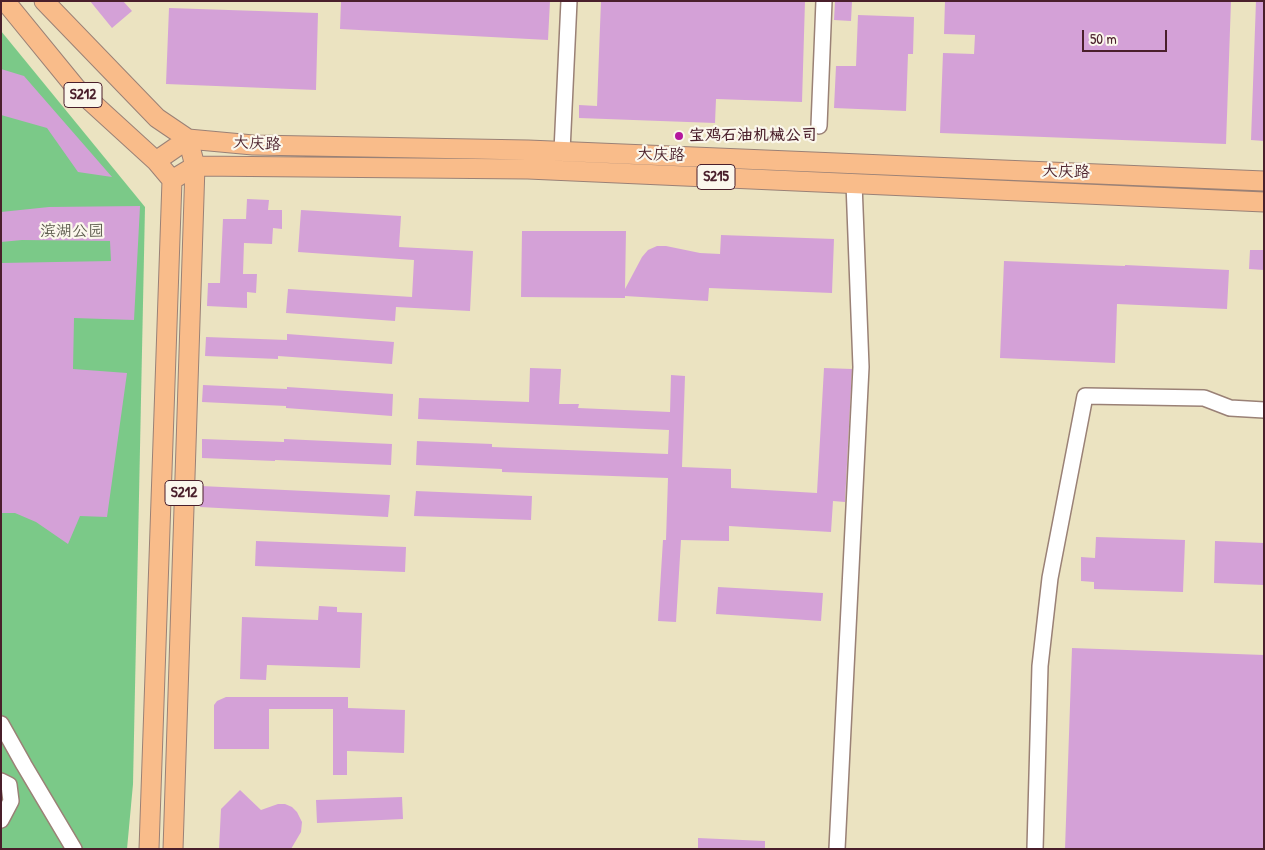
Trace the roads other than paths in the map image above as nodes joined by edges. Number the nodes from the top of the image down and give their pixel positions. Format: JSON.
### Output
{"nodes":[{"id":1,"x":4,"y":1,"type":"edge"},
{"id":2,"x":44,"y":1,"type":"edge"},
{"id":3,"x":569,"y":1,"type":"edge"},
{"id":4,"x":824,"y":1,"type":"edge"},
{"id":5,"x":819,"y":126,"type":"dead end"},
{"id":6,"x":188,"y":139,"type":"junction"},
{"id":7,"x":562,"y":151,"type":"junction"},
{"id":8,"x":156,"y":161,"type":"junction"},
{"id":9,"x":196,"y":166,"type":"junction"},
{"id":10,"x":172,"y":180,"type":"junction"},
{"id":11,"x":1264,"y":181,"type":"edge"},
{"id":12,"x":854,"y":183,"type":"junction"},
{"id":13,"x":1264,"y":202,"type":"edge"},
{"id":14,"x":1264,"y":410,"type":"edge"},
{"id":15,"x":1,"y":724,"type":"edge"},
{"id":16,"x":1,"y":781,"type":"edge"},
{"id":17,"x":1,"y":820,"type":"edge"},
{"id":18,"x":74,"y":849,"type":"edge"},
{"id":19,"x":149,"y":849,"type":"edge"},
{"id":20,"x":172,"y":849,"type":"edge"},
{"id":21,"x":837,"y":849,"type":"edge"},
{"id":22,"x":1035,"y":849,"type":"edge"}],
"edges":[{"from":1,"to":8,"type":"main road","number":"S212"},
{"from":2,"to":6,"type":"main road","number":"S212"},
{"from":3,"to":7,"type":"street"},
{"from":4,"to":5,"type":"street"},
{"from":6,"to":7,"type":"main road","name":"大庆路","number":"S215"},
{"from":6,"to":8,"type":"main road"},
{"from":6,"to":9,"type":"main road","number":"S212"},
{"from":7,"to":11,"type":"main road","name":"大庆路","number":"S215"},
{"from":8,"to":10,"type":"main road","number":"S212"},
{"from":9,"to":10,"type":"main road"},
{"from":9,"to":12,"type":"main road","name":"大庆路","number":"S215"},
{"from":9,"to":20,"type":"main road","number":"S212"},
{"from":10,"to":19,"type":"main road","number":"S212"},
{"from":12,"to":13,"type":"main road","name":"大庆路","number":"S215"},
{"from":12,"to":21,"type":"street"},
{"from":14,"to":22,"type":"street"},
{"from":15,"to":18,"type":"street"},
{"from":16,"to":17,"type":"street"}]}
